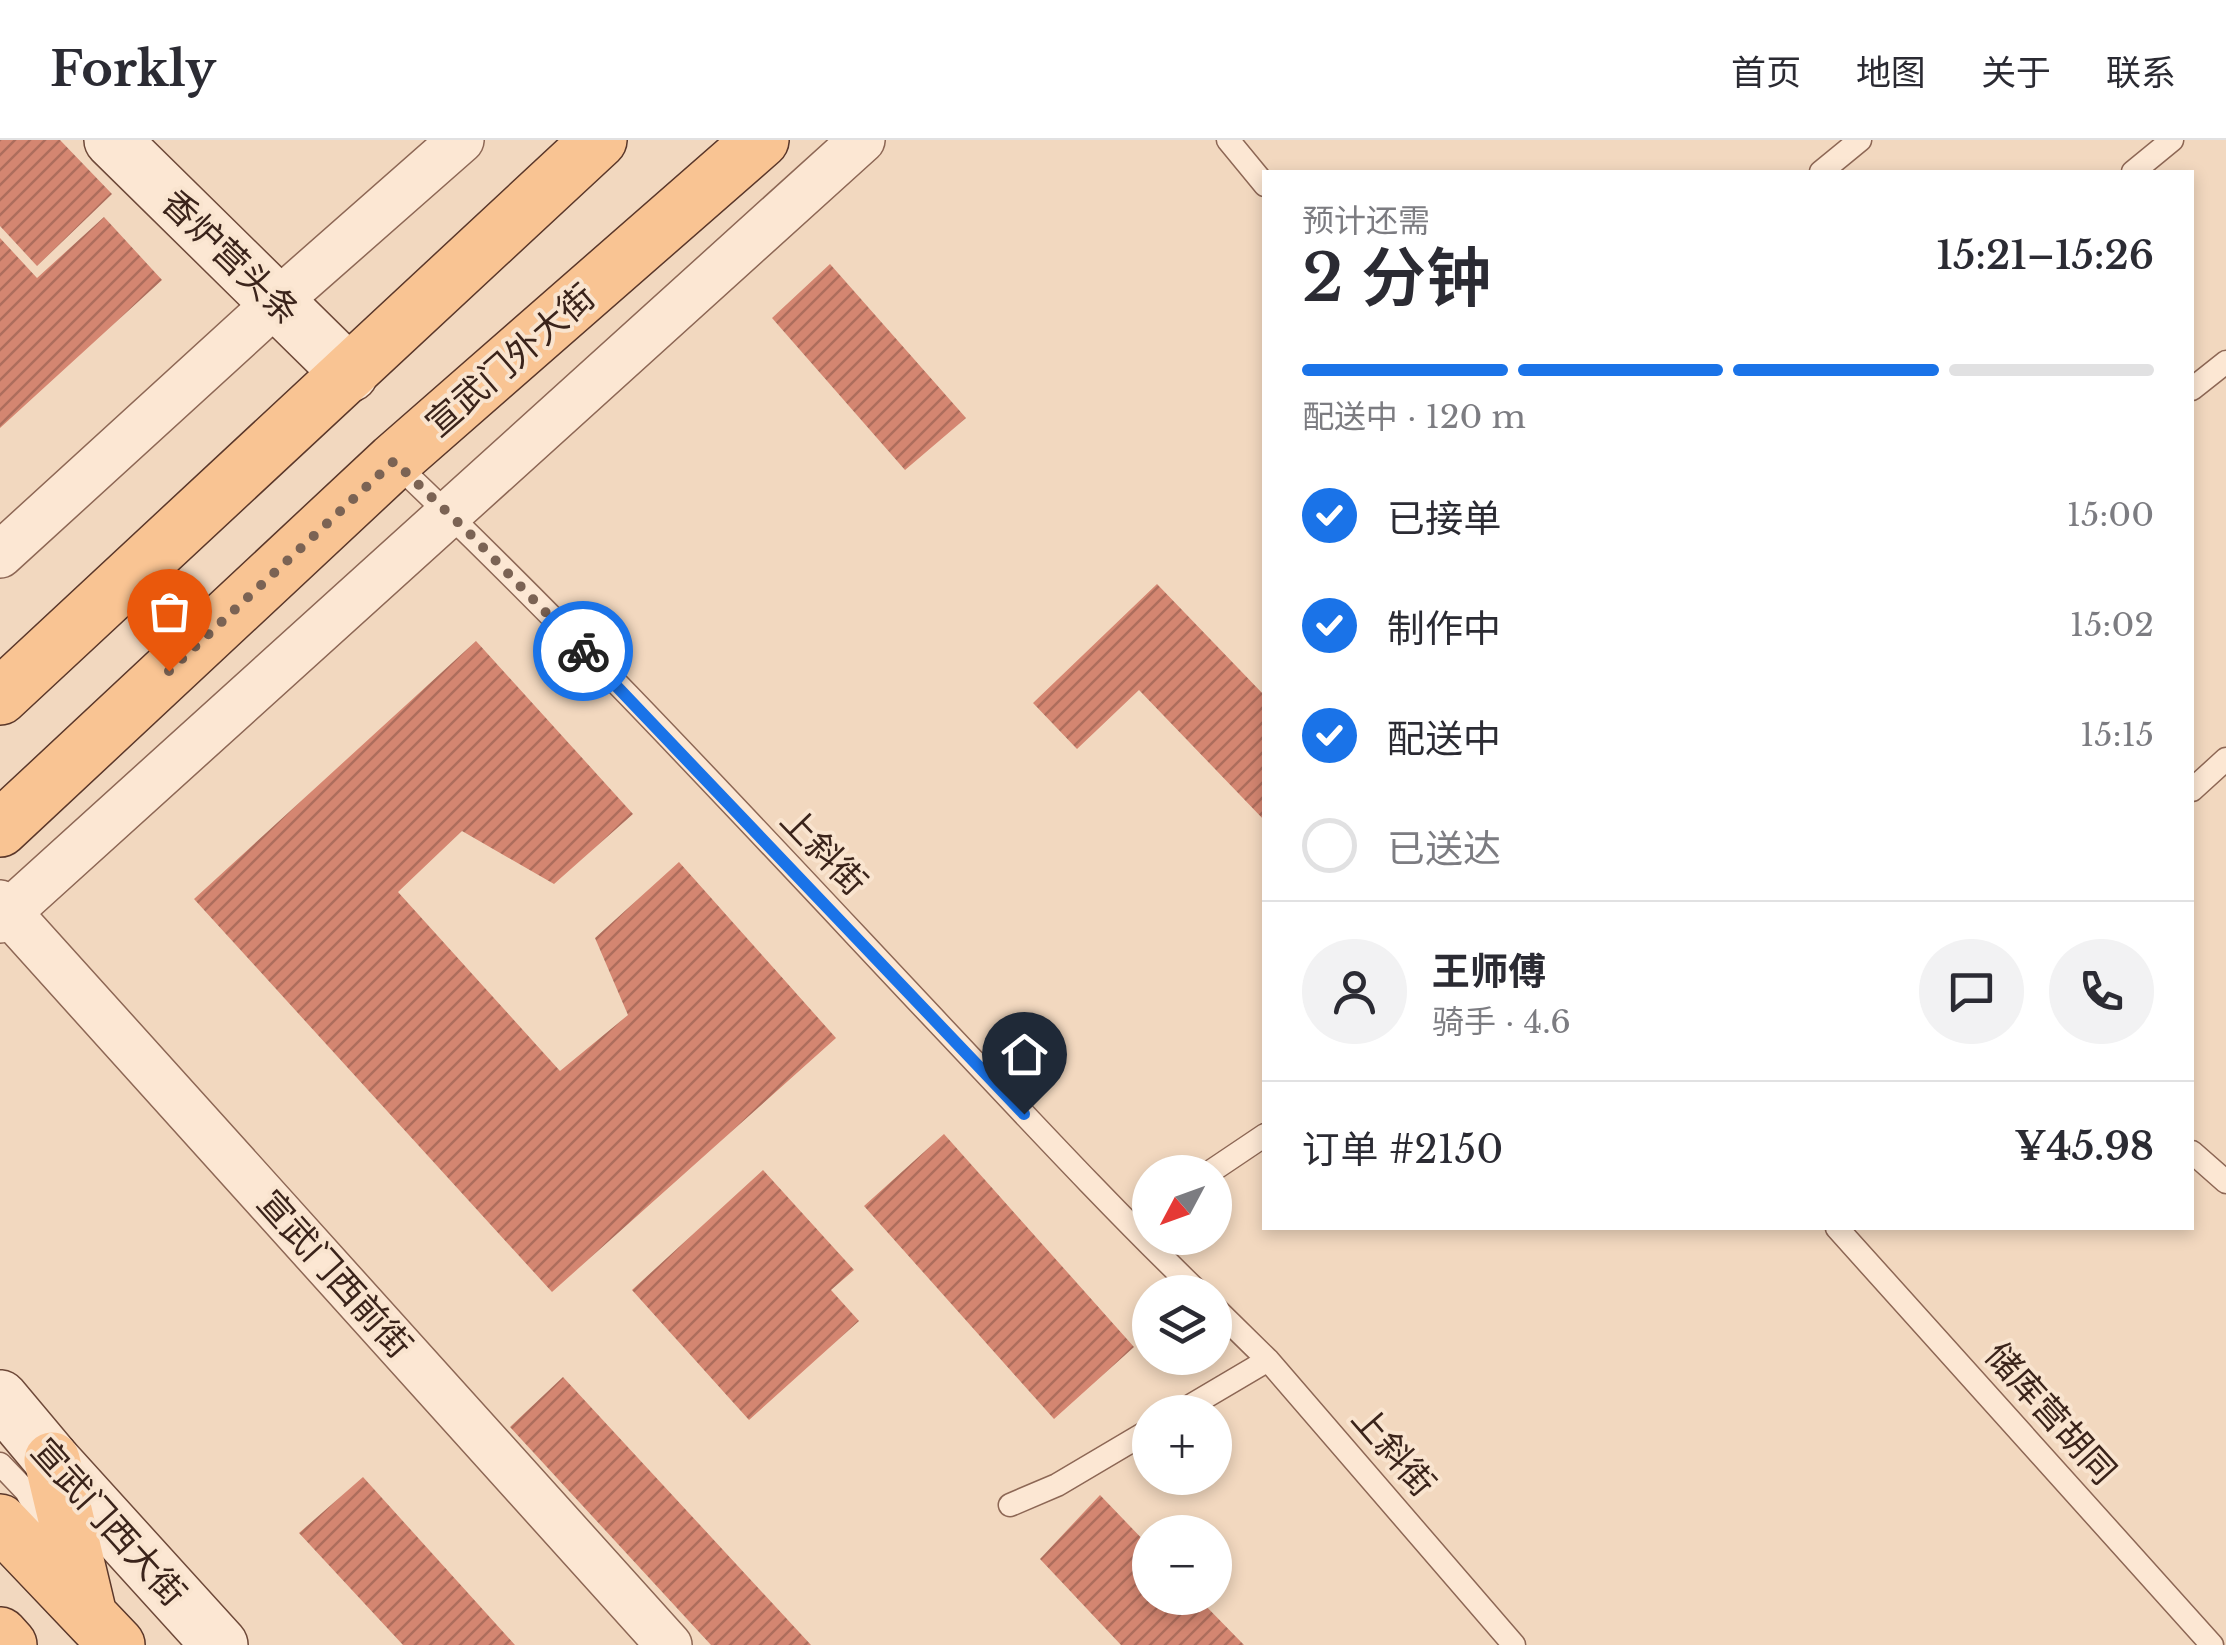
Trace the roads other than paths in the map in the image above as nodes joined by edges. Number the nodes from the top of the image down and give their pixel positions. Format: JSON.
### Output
{"nodes":[{"id":1,"x":112,"y":140,"type":"edge"},
{"id":2,"x":461,"y":140,"type":"edge"},
{"id":3,"x":600,"y":140,"type":"edge"},
{"id":4,"x":761,"y":140,"type":"edge"},
{"id":5,"x":862,"y":140,"type":"edge"},
{"id":6,"x":1860,"y":140,"type":"edge"},
{"id":7,"x":2172,"y":140,"type":"edge"},
{"id":8,"x":1240,"y":144,"type":"edge"},
{"id":9,"x":1824,"y":170,"type":"edge"},
{"id":10,"x":2136,"y":170,"type":"edge"},
{"id":11,"x":1262,"y":180,"type":"edge"},
{"id":12,"x":277,"y":302,"type":"junction"},
{"id":13,"x":2226,"y":362,"type":"edge"},
{"id":14,"x":350,"y":374,"type":"junction"},
{"id":15,"x":2194,"y":387,"type":"edge"},
{"id":16,"x":394,"y":461,"type":"junction"},
{"id":17,"x":450,"y":515,"type":"junction"},
{"id":18,"x":0,"y":555,"type":"edge"},
{"id":19,"x":0,"y":697,"type":"edge"},
{"id":20,"x":2226,"y":759,"type":"edge"},
{"id":21,"x":2194,"y":788,"type":"edge"},
{"id":22,"x":0,"y":829,"type":"edge"},
{"id":23,"x":3,"y":912,"type":"edge"},
{"id":24,"x":1262,"y":1137,"type":"edge"},
{"id":25,"x":2194,"y":1154,"type":"edge"},
{"id":26,"x":1232,"y":1157,"type":"edge"},
{"id":27,"x":2224,"y":1177,"type":"edge"},
{"id":28,"x":1132,"y":1212,"type":"edge"},
{"id":29,"x":1839,"y":1230,"type":"edge"},
{"id":30,"x":1168,"y":1255,"type":"edge"},
{"id":31,"x":1184,"y":1275,"type":"edge"},
{"id":32,"x":1232,"y":1325,"type":"edge"},
{"id":33,"x":1268,"y":1360,"type":"junction"},
{"id":34,"x":1209,"y":1395,"type":"edge"},
{"id":35,"x":0,"y":1398,"type":"edge"},
{"id":36,"x":1132,"y":1441,"type":"edge"},
{"id":37,"x":26,"y":1462,"type":"edge"},
{"id":38,"x":1010,"y":1505,"type":"dead end"},
{"id":39,"x":0,"y":1522,"type":"edge"},
{"id":40,"x":103,"y":1630,"type":"edge"},
{"id":41,"x":0,"y":1635,"type":"edge"},
{"id":42,"x":9,"y":1645,"type":"edge"},
{"id":43,"x":220,"y":1645,"type":"edge"},
{"id":44,"x":669,"y":1645,"type":"edge"},
{"id":45,"x":1514,"y":1645,"type":"edge"},
{"id":46,"x":2212,"y":1645,"type":"edge"}],
"edges":[{"from":1,"to":12,"type":"street","name":"香炉营头条"},
{"from":2,"to":12,"type":"street"},
{"from":3,"to":14,"type":"main road"},
{"from":4,"to":16,"type":"main road","name":"宣武门外大街"},
{"from":5,"to":17,"type":"street"},
{"from":6,"to":9,"type":"lane"},
{"from":7,"to":10,"type":"lane"},
{"from":8,"to":11,"type":"lane"},
{"from":12,"to":14,"type":"street","name":"香炉营头条"},
{"from":12,"to":18,"type":"street"},
{"from":13,"to":15,"type":"lane"},
{"from":14,"to":19,"type":"main road"},
{"from":16,"to":17,"type":"lane","name":"上斜街"},
{"from":16,"to":22,"type":"main road","name":"宣武门外大街"},
{"from":17,"to":23,"type":"street"},
{"from":17,"to":28,"type":"lane","name":"上斜街"},
{"from":20,"to":21,"type":"lane"},
{"from":23,"to":44,"type":"street","name":"宣武门西前街"},
{"from":24,"to":26,"type":"lane"},
{"from":25,"to":27,"type":"lane"},
{"from":29,"to":46,"type":"lane","name":"储库营胡同"},
{"from":30,"to":31,"type":"lane","name":"上斜街"},
{"from":32,"to":33,"type":"lane","name":"上斜街"},
{"from":33,"to":34,"type":"lane"},
{"from":33,"to":45,"type":"lane","name":"上斜街"},
{"from":35,"to":37,"type":"street","name":"宣武门西大街"},
{"from":36,"to":38,"type":"lane"},
{"from":37,"to":40,"type":"main road"},
{"from":37,"to":43,"type":"street","name":"宣武门西大街"},
{"from":39,"to":40,"type":"main road"},
{"from":41,"to":42,"type":"main road"}]}
